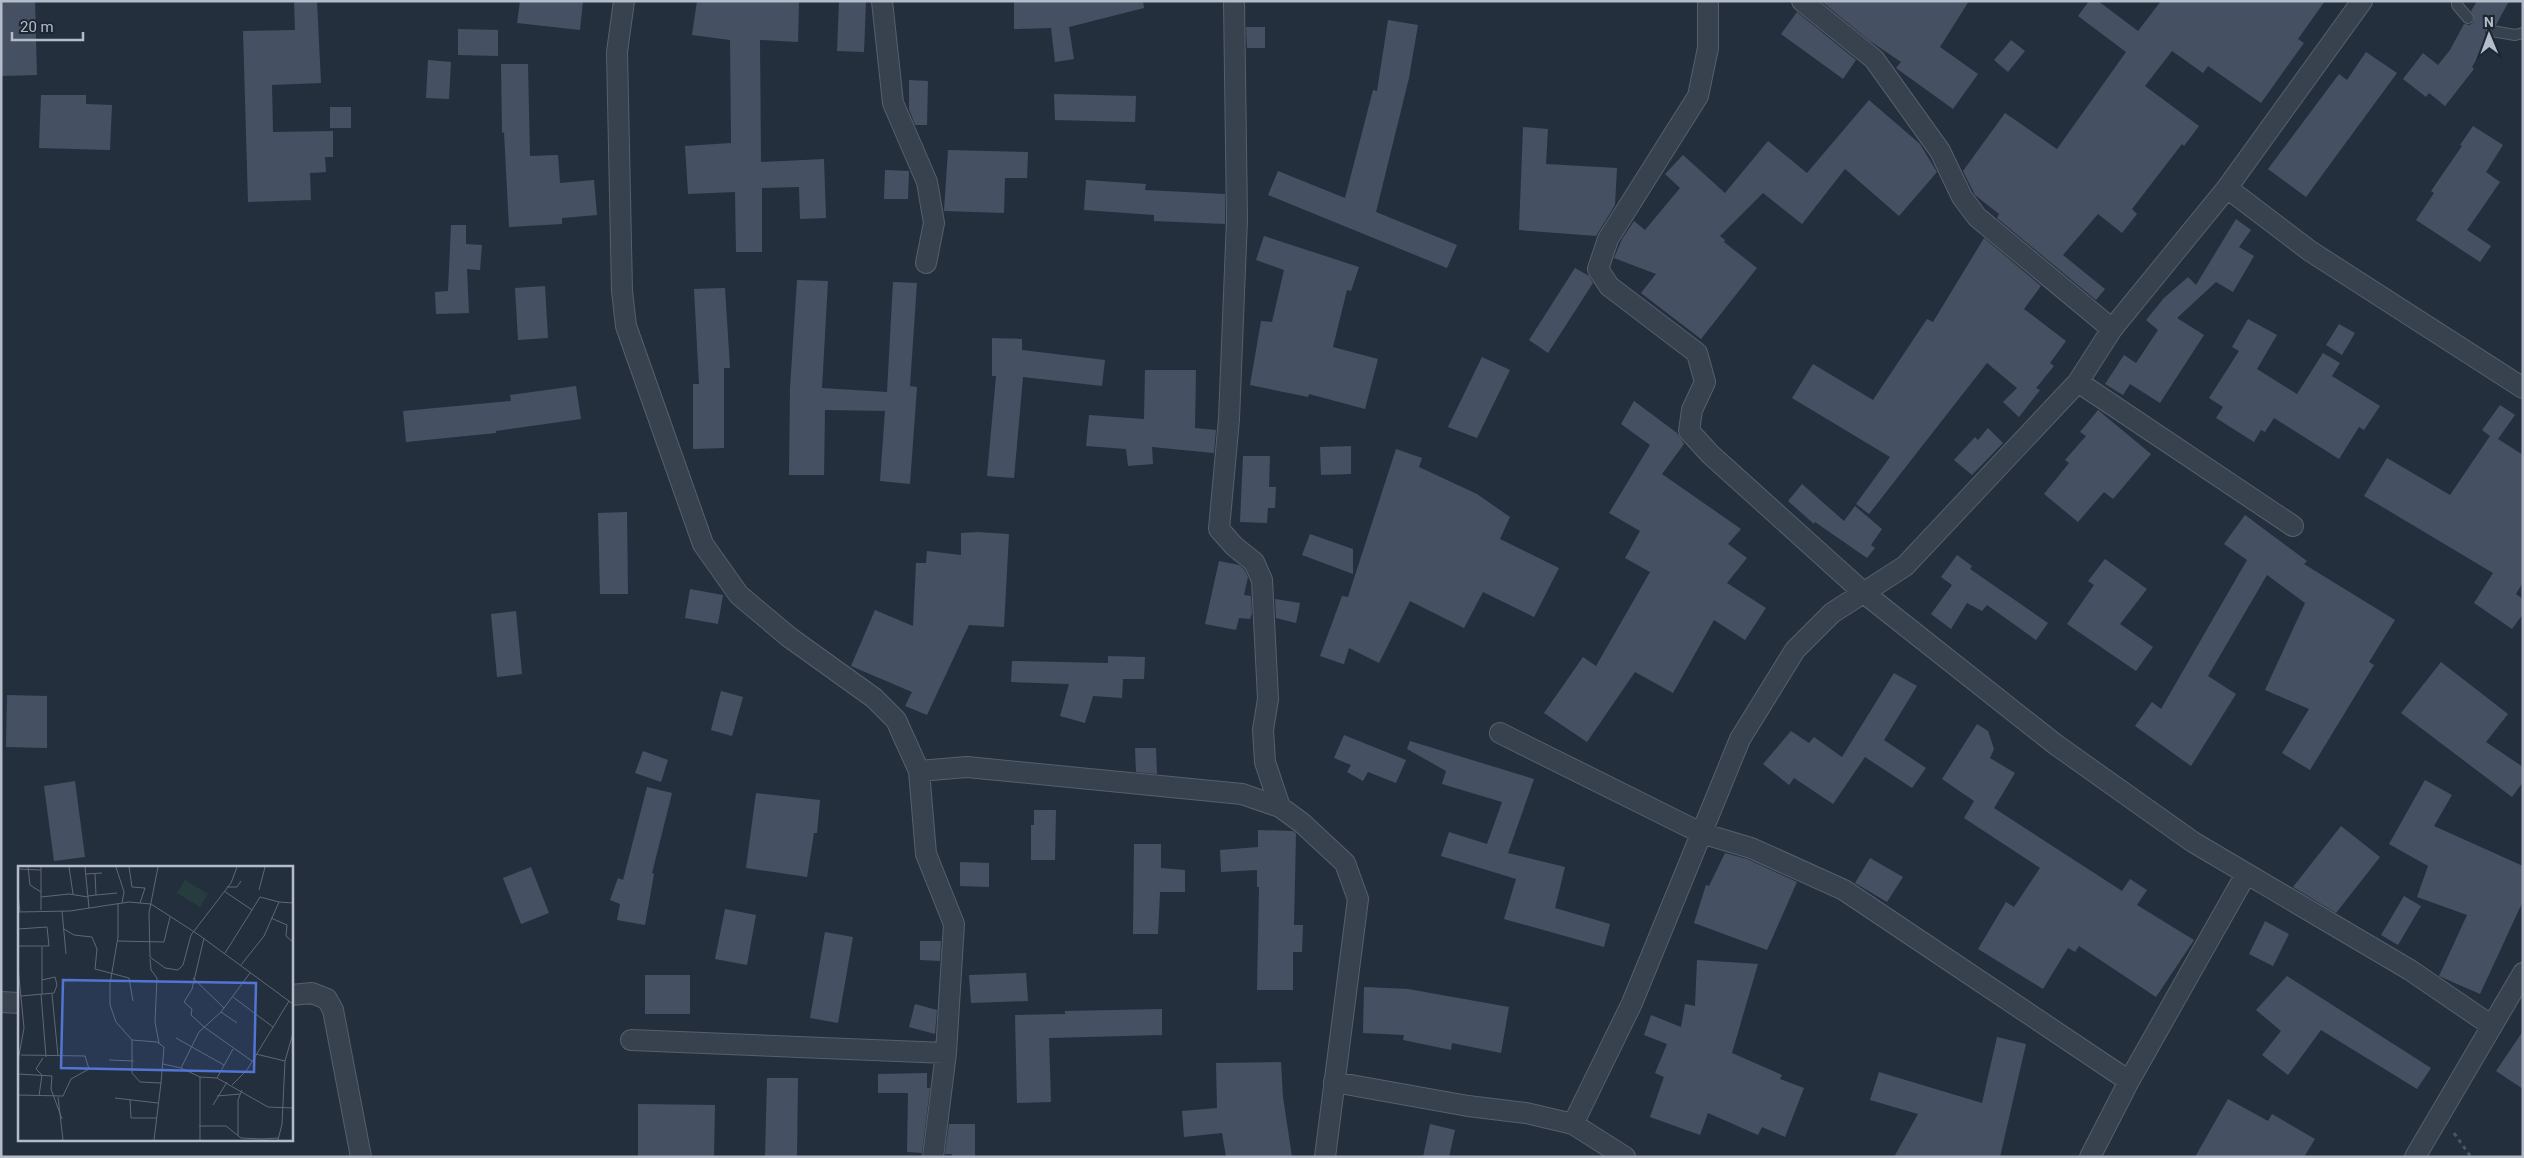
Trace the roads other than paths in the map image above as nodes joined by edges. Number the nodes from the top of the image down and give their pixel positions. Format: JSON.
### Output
{"nodes":[{"id":1,"x":624,"y":1,"type":"edge"},
{"id":2,"x":882,"y":1,"type":"edge"},
{"id":3,"x":1234,"y":1,"type":"edge"},
{"id":4,"x":1708,"y":1,"type":"edge"},
{"id":5,"x":1802,"y":1,"type":"edge"},
{"id":6,"x":2362,"y":1,"type":"edge"},
{"id":7,"x":2457,"y":1,"type":"edge"},
{"id":8,"x":2468,"y":18,"type":"dead end"},
{"id":9,"x":2492,"y":32,"type":"dead end"},
{"id":10,"x":2523,"y":33,"type":"edge"},
{"id":11,"x":2227,"y":188,"type":"junction"},
{"id":12,"x":926,"y":263,"type":"dead end"},
{"id":13,"x":2112,"y":329,"type":"junction"},
{"id":14,"x":2078,"y":382,"type":"junction"},
{"id":15,"x":2523,"y":388,"type":"edge"},
{"id":16,"x":2293,"y":526,"type":"dead end"},
{"id":17,"x":1864,"y":593,"type":"junction"},
{"id":18,"x":1500,"y":733,"type":"dead end"},
{"id":19,"x":919,"y":771,"type":"junction"},
{"id":20,"x":1280,"y":807,"type":"junction"},
{"id":21,"x":1702,"y":833,"type":"junction"},
{"id":22,"x":2246,"y":874,"type":"junction"},
{"id":23,"x":2523,"y":973,"type":"edge"},
{"id":24,"x":292,"y":995,"type":"edge"},
{"id":25,"x":1,"y":1002,"type":"edge"},
{"id":26,"x":18,"y":1003,"type":"edge"},
{"id":27,"x":2492,"y":1026,"type":"junction"},
{"id":28,"x":632,"y":1040,"type":"dead end"},
{"id":29,"x":946,"y":1053,"type":"junction"},
{"id":30,"x":2129,"y":1081,"type":"junction"},
{"id":31,"x":1334,"y":1082,"type":"junction"},
{"id":32,"x":1572,"y":1124,"type":"junction"},
{"id":33,"x":361,"y":1157,"type":"edge"},
{"id":34,"x":933,"y":1157,"type":"edge"},
{"id":35,"x":1325,"y":1157,"type":"edge"},
{"id":36,"x":1625,"y":1157,"type":"edge"},
{"id":37,"x":2090,"y":1157,"type":"edge"},
{"id":38,"x":2415,"y":1157,"type":"edge"}],
"edges":[{"from":1,"to":19,"type":"street"},
{"from":2,"to":12,"type":"street"},
{"from":3,"to":20,"type":"street"},
{"from":4,"to":17,"type":"street"},
{"from":5,"to":13,"type":"street"},
{"from":6,"to":11,"type":"street"},
{"from":7,"to":8,"type":"lane"},
{"from":9,"to":10,"type":"lane"},
{"from":11,"to":13,"type":"street"},
{"from":11,"to":15,"type":"street"},
{"from":13,"to":14,"type":"street"},
{"from":14,"to":16,"type":"street"},
{"from":14,"to":17,"type":"street"},
{"from":17,"to":21,"type":"street"},
{"from":17,"to":22,"type":"street"},
{"from":18,"to":21,"type":"street"},
{"from":19,"to":20,"type":"street"},
{"from":19,"to":29,"type":"street"},
{"from":20,"to":31,"type":"street"},
{"from":21,"to":30,"type":"street"},
{"from":21,"to":32,"type":"street"},
{"from":22,"to":27,"type":"street"},
{"from":22,"to":30,"type":"street"},
{"from":23,"to":27,"type":"street"},
{"from":24,"to":33,"type":"street"},
{"from":25,"to":26,"type":"street"},
{"from":27,"to":38,"type":"street"},
{"from":28,"to":29,"type":"street"},
{"from":29,"to":34,"type":"street"},
{"from":30,"to":37,"type":"street"},
{"from":31,"to":32,"type":"street"},
{"from":31,"to":35,"type":"street"},
{"from":32,"to":36,"type":"street"}]}
